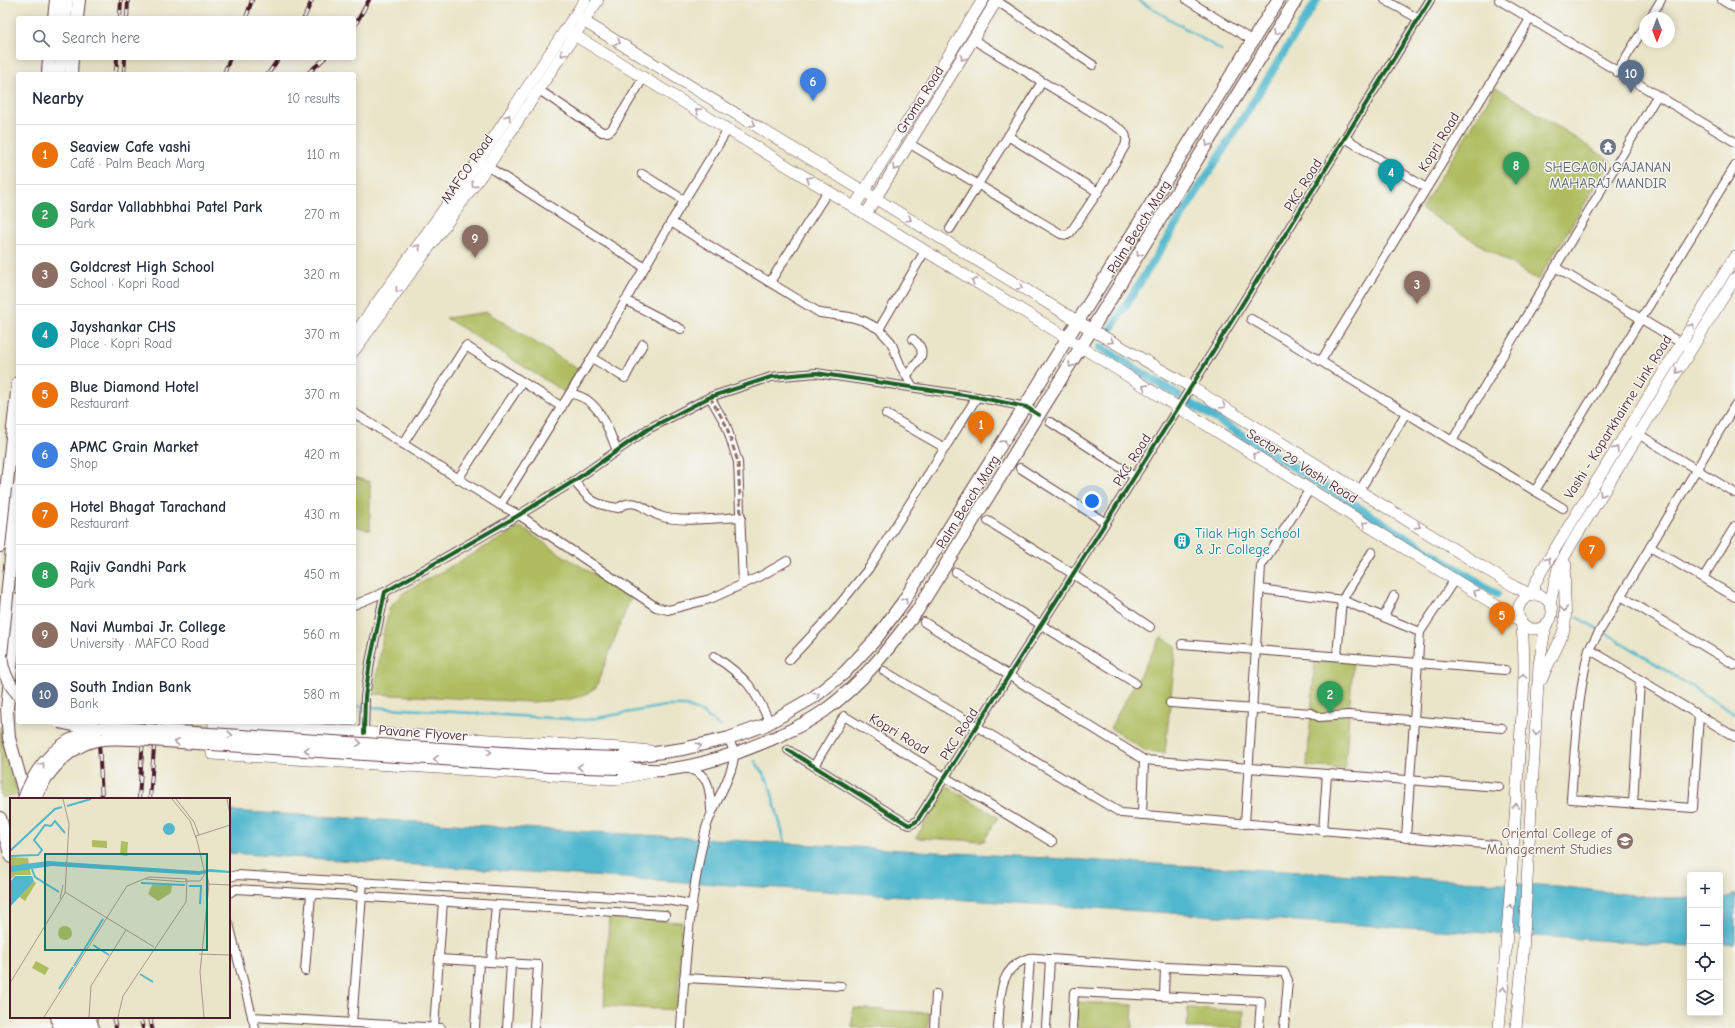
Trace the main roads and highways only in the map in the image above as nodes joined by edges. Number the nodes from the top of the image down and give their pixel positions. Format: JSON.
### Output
{"nodes":[{"id":1,"x":56,"y":0,"type":"edge"},
{"id":2,"x":67,"y":0,"type":"edge"},
{"id":3,"x":79,"y":0,"type":"edge"},
{"id":4,"x":586,"y":0,"type":"edge"},
{"id":5,"x":598,"y":0,"type":"edge"},
{"id":6,"x":983,"y":0,"type":"edge"},
{"id":7,"x":1278,"y":0,"type":"edge"},
{"id":8,"x":1296,"y":0,"type":"edge"},
{"id":9,"x":997,"y":1,"type":"edge"},
{"id":10,"x":54,"y":16,"type":"edge"},
{"id":11,"x":65,"y":16,"type":"edge"},
{"id":12,"x":77,"y":16,"type":"edge"},
{"id":13,"x":580,"y":19,"type":"junction"},
{"id":14,"x":571,"y":33,"type":"junction"},
{"id":15,"x":49,"y":60,"type":"edge"},
{"id":16,"x":61,"y":60,"type":"edge"},
{"id":17,"x":72,"y":60,"type":"edge"},
{"id":18,"x":48,"y":72,"type":"edge"},
{"id":19,"x":59,"y":72,"type":"edge"},
{"id":20,"x":71,"y":72,"type":"edge"},
{"id":21,"x":484,"y":163,"type":"junction"},
{"id":22,"x":864,"y":192,"type":"junction"},
{"id":23,"x":876,"y":199,"type":"junction"},
{"id":24,"x":854,"y":207,"type":"junction"},
{"id":25,"x":866,"y":214,"type":"junction"},
{"id":26,"x":1735,"y":256,"type":"edge"},
{"id":27,"x":1735,"y":278,"type":"edge"},
{"id":28,"x":1077,"y":321,"type":"junction"},
{"id":29,"x":1092,"y":330,"type":"junction"},
{"id":30,"x":356,"y":332,"type":"edge"},
{"id":31,"x":1067,"y":338,"type":"junction"},
{"id":32,"x":356,"y":348,"type":"edge"},
{"id":33,"x":1082,"y":348,"type":"junction"},
{"id":34,"x":16,"y":397,"type":"edge"},
{"id":35,"x":4,"y":479,"type":"edge"},
{"id":36,"x":16,"y":508,"type":"edge"},
{"id":37,"x":1572,"y":543,"type":"junction"},
{"id":38,"x":0,"y":546,"type":"edge"},
{"id":39,"x":1532,"y":595,"type":"junction"},
{"id":40,"x":1550,"y":604,"type":"junction"},
{"id":41,"x":16,"y":614,"type":"edge"},
{"id":42,"x":1520,"y":621,"type":"junction"},
{"id":43,"x":1546,"y":624,"type":"junction"},
{"id":44,"x":16,"y":692,"type":"edge"},
{"id":45,"x":1538,"y":696,"type":"junction"},
{"id":46,"x":3,"y":708,"type":"edge"},
{"id":47,"x":68,"y":724,"type":"edge"},
{"id":48,"x":214,"y":724,"type":"edge"},
{"id":49,"x":229,"y":724,"type":"edge"},
{"id":50,"x":102,"y":727,"type":"junction"},
{"id":51,"x":660,"y":752,"type":"junction"},
{"id":52,"x":619,"y":763,"type":"junction"},
{"id":53,"x":660,"y":770,"type":"junction"},
{"id":54,"x":25,"y":798,"type":"edge"},
{"id":55,"x":25,"y":798,"type":"edge"},
{"id":56,"x":35,"y":798,"type":"edge"},
{"id":57,"x":1,"y":821,"type":"edge"},
{"id":58,"x":10,"y":853,"type":"edge"},
{"id":59,"x":57,"y":1018,"type":"edge"},
{"id":60,"x":68,"y":1018,"type":"edge"},
{"id":61,"x":79,"y":1018,"type":"edge"},
{"id":62,"x":90,"y":1018,"type":"edge"},
{"id":63,"x":60,"y":1028,"type":"edge"},
{"id":64,"x":71,"y":1028,"type":"edge"},
{"id":65,"x":82,"y":1028,"type":"edge"},
{"id":66,"x":93,"y":1028,"type":"edge"},
{"id":67,"x":1499,"y":1028,"type":"edge"},
{"id":68,"x":1516,"y":1028,"type":"edge"}],
"edges":[{"from":1,"to":10,"type":"main road"},
{"from":2,"to":11,"type":"main road"},
{"from":3,"to":12,"type":"main road"},
{"from":4,"to":13,"type":"main road","name":"MAFCO Road"},
{"from":5,"to":13,"type":"main road","name":"MAFCO Road"},
{"from":6,"to":22,"type":"main road","name":"Groma Road"},
{"from":7,"to":28,"type":"main road","name":"Palm Beach Marg"},
{"from":8,"to":29,"type":"main road","name":"Palm Beach Marg","one_way":true},
{"from":9,"to":23,"type":"main road","name":"Groma Road","one_way":true},
{"from":13,"to":14,"type":"main road","name":"MAFCO Road"},
{"from":13,"to":22,"type":"main road","name":"Sector 29 Vashi Road","one_way":true},
{"from":21,"to":14,"type":"main road","name":"MAFCO Road","one_way":true},
{"from":14,"to":21,"type":"main road","name":"MAFCO Road","one_way":true},
{"from":24,"to":14,"type":"main road","name":"Sector 29 Vashi Road","one_way":true},
{"from":15,"to":18,"type":"main road"},
{"from":16,"to":19,"type":"main road"},
{"from":17,"to":20,"type":"main road"},
{"from":30,"to":21,"type":"main road","name":"MAFCO Road","one_way":true},
{"from":21,"to":32,"type":"main road","name":"MAFCO Road","one_way":true},
{"from":22,"to":23,"type":"main road","name":"Sector 29 Vashi Road"},
{"from":22,"to":24,"type":"main road","name":"Groma Road"},
{"from":23,"to":25,"type":"main road","name":"Groma Road"},
{"from":23,"to":28,"type":"main road","name":"Sector 29 Vashi Road","one_way":true},
{"from":24,"to":25,"type":"main road","name":"Sector 29 Vashi Road"},
{"from":31,"to":25,"type":"main road","name":"Sector 29 Vashi Road","one_way":true},
{"from":39,"to":26,"type":"main road","name":"Vashi - Koparkhairne Link Road","one_way":true},
{"from":27,"to":37,"type":"main road","name":"Vashi - Koparkhairne Link Road","one_way":true},
{"from":28,"to":29,"type":"main road","name":"Sector 29 Vashi Road"},
{"from":28,"to":31,"type":"main road","name":"Palm Beach Marg"},
{"from":29,"to":33,"type":"main road","name":"Palm Beach Marg"},
{"from":29,"to":39,"type":"main road","name":"Sector 29 Vashi Road","one_way":true},
{"from":31,"to":33,"type":"main road","name":"Sector 29 Vashi Road"},
{"from":51,"to":31,"type":"main road","name":"Palm Beach Marg","one_way":true},
{"from":42,"to":33,"type":"main road","name":"Sector 29 Vashi Road","one_way":true},
{"from":33,"to":53,"type":"main road","name":"Palm Beach Marg","one_way":true},
{"from":34,"to":35,"type":"main road"},
{"from":35,"to":38,"type":"main road"},
{"from":36,"to":44,"type":"main road","bridge":true},
{"from":37,"to":40,"type":"main road","name":"Vashi - Koparkhairne Link Road"},
{"from":37,"to":45,"type":"main road","one_way":true},
{"from":39,"to":40,"type":"main road"},
{"from":39,"to":42,"type":"main road"},
{"from":40,"to":43,"type":"main road"},
{"from":41,"to":46,"type":"main road"},
{"from":42,"to":43,"type":"main road"},
{"from":67,"to":42,"type":"main road","one_way":true},
{"from":43,"to":45,"type":"main road"},
{"from":45,"to":68,"type":"main road","one_way":true},
{"from":46,"to":54,"type":"main road"},
{"from":47,"to":50,"type":"main road","bridge":true},
{"from":48,"to":53,"type":"main road"},
{"from":49,"to":51,"type":"main road"},
{"from":50,"to":52,"type":"main road","name":"Pavane Flyover","one_way":true,"bridge":true},
{"from":55,"to":50,"type":"main road","name":"Pavane Flyover","one_way":true,"bridge":true},
{"from":51,"to":52,"type":"main road","name":"Pavane Flyover"},
{"from":52,"to":53,"type":"main road","name":"Pavane Flyover"},
{"from":52,"to":56,"type":"main road","name":"Pavane Flyover","one_way":true,"bridge":true},
{"from":57,"to":58,"type":"main road"},
{"from":59,"to":63,"type":"main road"},
{"from":60,"to":64,"type":"main road"},
{"from":61,"to":65,"type":"main road"},
{"from":62,"to":66,"type":"main road"}]}
